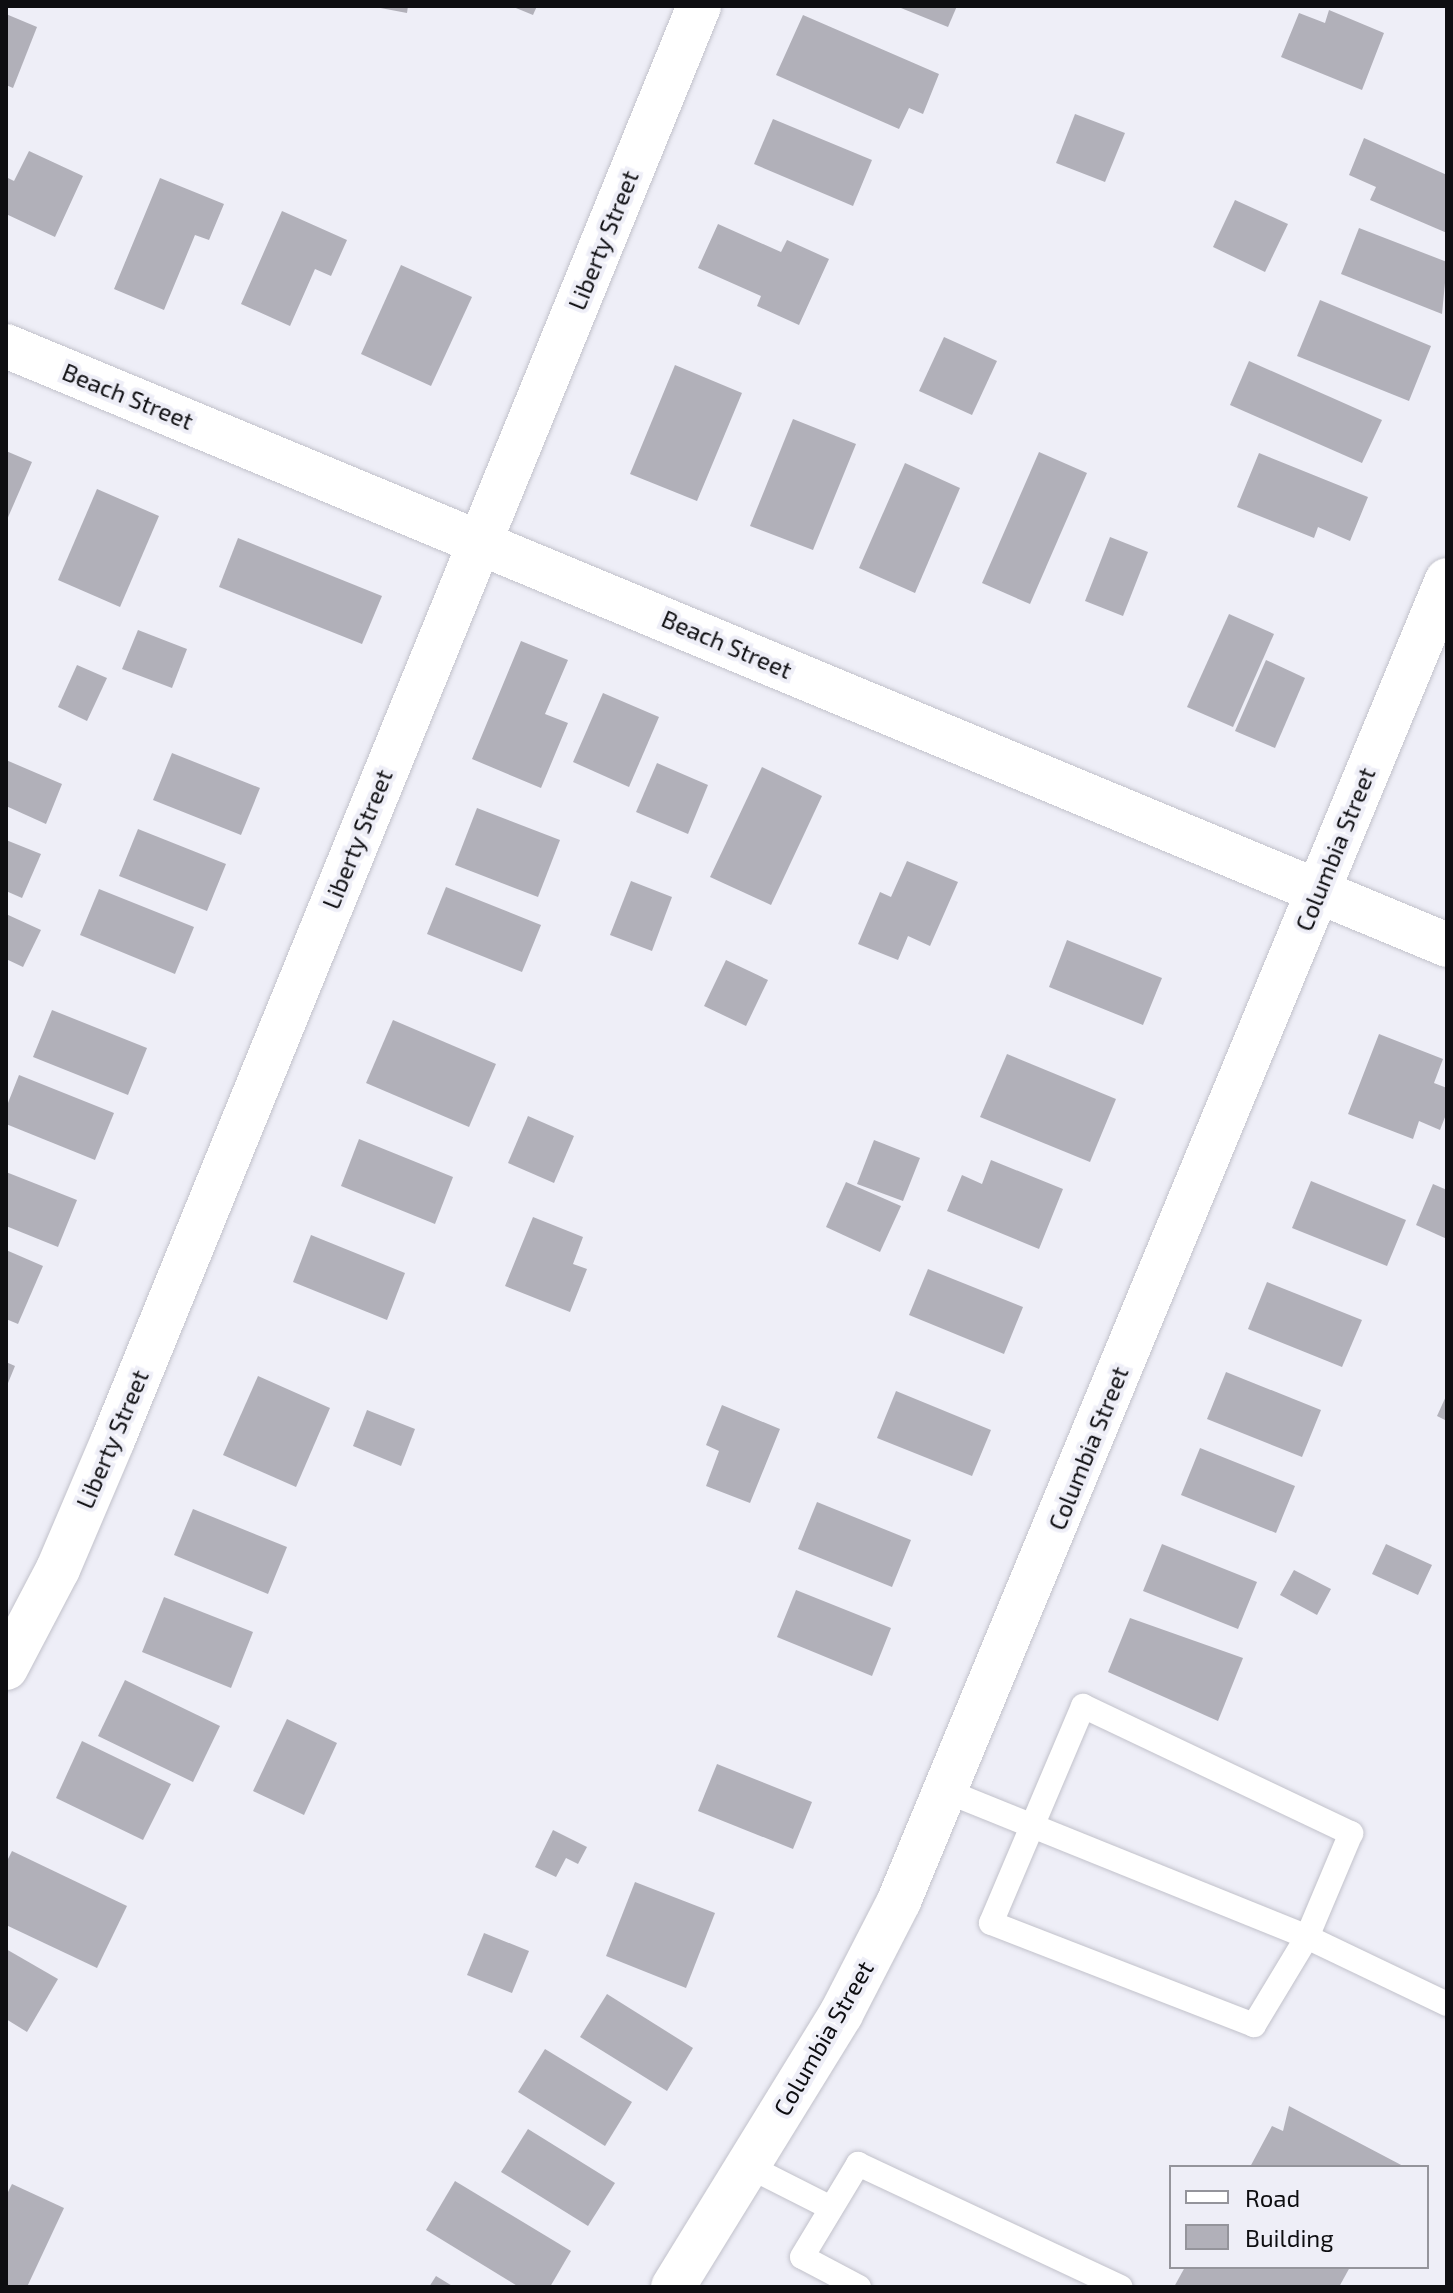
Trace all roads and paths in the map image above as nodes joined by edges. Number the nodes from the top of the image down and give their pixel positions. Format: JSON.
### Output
{"nodes":[{"id":1,"x":699,"y":6,"type":"edge"},
{"id":2,"x":6,"y":346,"type":"edge"},
{"id":3,"x":479,"y":541,"type":"junction"},
{"id":4,"x":1447,"y":580,"type":"edge"},
{"id":5,"x":1318,"y":891,"type":"junction"},
{"id":6,"x":1447,"y":945,"type":"edge"},
{"id":7,"x":6,"y":1668,"type":"edge"},
{"id":8,"x":946,"y":1791,"type":"junction"},
{"id":9,"x":1033,"y":1826,"type":"junction"},
{"id":10,"x":1307,"y":1937,"type":"junction"},
{"id":11,"x":1447,"y":2004,"type":"edge"},
{"id":12,"x":748,"y":2166,"type":"junction"},
{"id":13,"x":831,"y":2208,"type":"junction"},
{"id":14,"x":673,"y":2287,"type":"edge"},
{"id":15,"x":859,"y":2287,"type":"edge"},
{"id":16,"x":1121,"y":2287,"type":"edge"}],
"edges":[{"from":1,"to":3,"type":"street","name":"Liberty Street"},
{"from":2,"to":3,"type":"street","name":"Beach Street"},
{"from":3,"to":5,"type":"street","name":"Beach Street"},
{"from":3,"to":7,"type":"street","name":"Liberty Street"},
{"from":4,"to":5,"type":"street","name":"Columbia Street"},
{"from":5,"to":6,"type":"street","name":"Beach Street"},
{"from":5,"to":8,"type":"street","name":"Columbia Street"},
{"from":8,"to":9,"type":"lane"},
{"from":8,"to":12,"type":"street","name":"Columbia Street"},
{"from":9,"to":10,"type":"lane"},
{"from":9,"to":10,"type":"lane"},
{"from":9,"to":10,"type":"lane"},
{"from":10,"to":11,"type":"lane"},
{"from":12,"to":13,"type":"lane"},
{"from":12,"to":14,"type":"street","name":"Columbia Street"},
{"from":13,"to":15,"type":"lane"},
{"from":13,"to":16,"type":"lane"}]}
